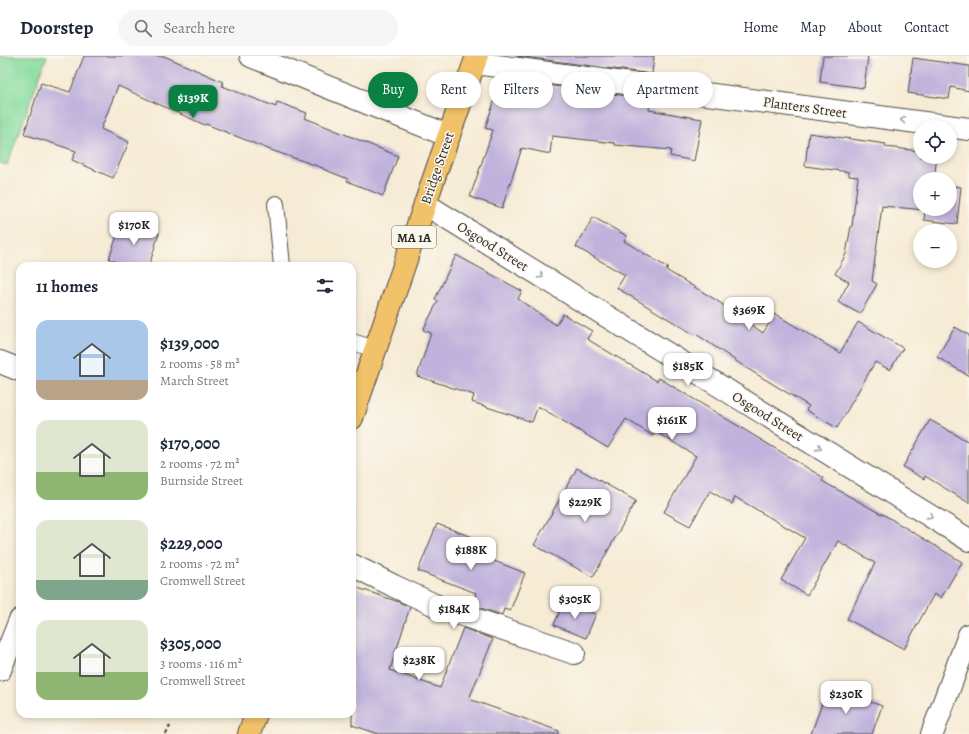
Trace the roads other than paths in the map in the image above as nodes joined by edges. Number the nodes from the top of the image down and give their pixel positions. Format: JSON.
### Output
{"nodes":[{"id":1,"x":251,"y":56,"type":"edge"},
{"id":2,"x":476,"y":59,"type":"edge"},
{"id":3,"x":969,"y":129,"type":"edge"},
{"id":4,"x":449,"y":136,"type":"junction"},
{"id":5,"x":276,"y":204,"type":"dead end"},
{"id":6,"x":425,"y":204,"type":"junction"},
{"id":7,"x":282,"y":262,"type":"edge"},
{"id":8,"x":356,"y":343,"type":"edge"},
{"id":9,"x":375,"y":349,"type":"junction"},
{"id":10,"x":0,"y":362,"type":"edge"},
{"id":11,"x":16,"y":368,"type":"edge"},
{"id":12,"x":356,"y":406,"type":"edge"},
{"id":13,"x":969,"y":540,"type":"edge"},
{"id":14,"x":356,"y":567,"type":"edge"},
{"id":15,"x":16,"y":630,"type":"edge"},
{"id":16,"x":969,"y":635,"type":"edge"},
{"id":17,"x":574,"y":653,"type":"dead end"},
{"id":18,"x":0,"y":670,"type":"edge"},
{"id":19,"x":255,"y":718,"type":"edge"},
{"id":20,"x":249,"y":734,"type":"edge"},
{"id":21,"x":932,"y":734,"type":"edge"}],
"edges":[{"from":1,"to":4,"type":"street"},
{"from":3,"to":2,"type":"street","name":"Planters Street","one_way":true},
{"from":2,"to":4,"type":"highway","name":"Bridge Street","number":"MA 1A"},
{"from":4,"to":6,"type":"highway","name":"Bridge Street","number":"MA 1A"},
{"from":5,"to":7,"type":"lane"},
{"from":6,"to":9,"type":"highway","name":"Bridge Street","number":"MA 1A"},
{"from":6,"to":13,"type":"street","name":"Osgood Street","one_way":true},
{"from":8,"to":9,"type":"lane"},
{"from":9,"to":12,"type":"highway","name":"Bridge Street","number":"MA 1A"},
{"from":10,"to":11,"type":"street"},
{"from":14,"to":17,"type":"street"},
{"from":15,"to":18,"type":"street"},
{"from":16,"to":21,"type":"street"},
{"from":19,"to":20,"type":"highway"}]}
